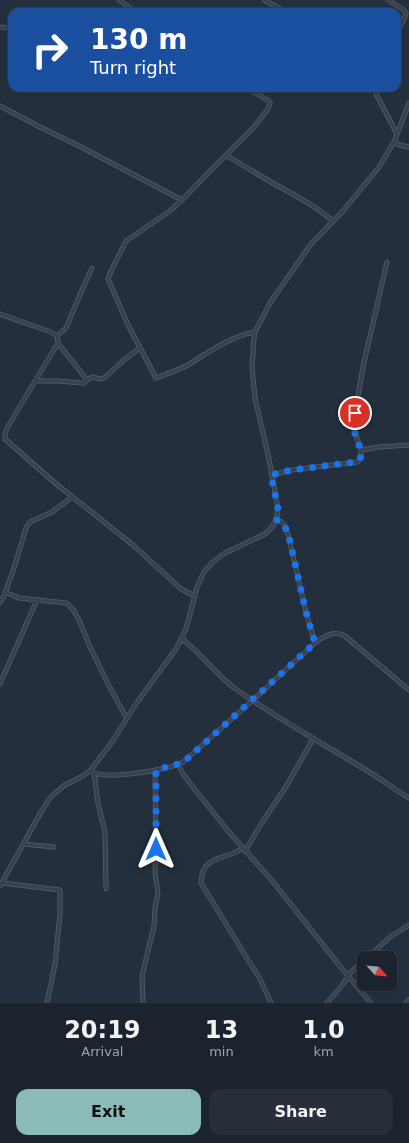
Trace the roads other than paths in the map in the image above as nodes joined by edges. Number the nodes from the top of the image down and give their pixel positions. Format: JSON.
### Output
{"nodes":[{"id":1,"x":119,"y":0,"type":"edge"},
{"id":2,"x":264,"y":0,"type":"edge"},
{"id":3,"x":388,"y":0,"type":"edge"},
{"id":4,"x":130,"y":8,"type":"edge"},
{"id":5,"x":279,"y":8,"type":"edge"},
{"id":6,"x":400,"y":8,"type":"edge"},
{"id":7,"x":401,"y":8,"type":"edge"},
{"id":8,"x":401,"y":25,"type":"edge"},
{"id":9,"x":255,"y":92,"type":"edge"},
{"id":10,"x":375,"y":92,"type":"edge"},
{"id":11,"x":409,"y":103,"type":"edge"},
{"id":12,"x":0,"y":106,"type":"edge"},
{"id":13,"x":397,"y":134,"type":"junction"},
{"id":14,"x":394,"y":142,"type":"junction"},
{"id":15,"x":409,"y":147,"type":"edge"},
{"id":16,"x":226,"y":155,"type":"junction"},
{"id":17,"x":182,"y":200,"type":"junction"},
{"id":18,"x":334,"y":221,"type":"junction"},
{"id":19,"x":387,"y":262,"type":"dead end"},
{"id":20,"x":92,"y":268,"type":"dead end"},
{"id":21,"x":0,"y":314,"type":"edge"},
{"id":22,"x":255,"y":332,"type":"junction"},
{"id":23,"x":57,"y":336,"type":"junction"},
{"id":24,"x":58,"y":342,"type":"junction"},
{"id":25,"x":140,"y":348,"type":"junction"},
{"id":26,"x":87,"y":380,"type":"junction"},
{"id":27,"x":35,"y":381,"type":"junction"},
{"id":28,"x":5,"y":439,"type":"junction"},
{"id":29,"x":0,"y":440,"type":"edge"},
{"id":30,"x":409,"y":445,"type":"edge"},
{"id":31,"x":361,"y":450,"type":"junction"},
{"id":32,"x":271,"y":475,"type":"junction"},
{"id":33,"x":72,"y":497,"type":"junction"},
{"id":34,"x":277,"y":520,"type":"junction"},
{"id":35,"x":5,"y":592,"type":"junction"},
{"id":36,"x":195,"y":596,"type":"junction"},
{"id":37,"x":37,"y":600,"type":"junction"},
{"id":38,"x":0,"y":602,"type":"edge"},
{"id":39,"x":182,"y":639,"type":"junction"},
{"id":40,"x":315,"y":643,"type":"junction"},
{"id":41,"x":0,"y":684,"type":"edge"},
{"id":42,"x":409,"y":690,"type":"edge"},
{"id":43,"x":253,"y":700,"type":"junction"},
{"id":44,"x":127,"y":718,"type":"junction"},
{"id":45,"x":313,"y":739,"type":"junction"},
{"id":46,"x":178,"y":764,"type":"junction"},
{"id":47,"x":156,"y":770,"type":"junction"},
{"id":48,"x":92,"y":772,"type":"junction"},
{"id":49,"x":409,"y":798,"type":"edge"},
{"id":50,"x":23,"y":844,"type":"junction"},
{"id":51,"x":54,"y":847,"type":"dead end"},
{"id":52,"x":244,"y":850,"type":"junction"},
{"id":53,"x":1,"y":884,"type":"edge"},
{"id":54,"x":106,"y":889,"type":"dead end"},
{"id":55,"x":409,"y":925,"type":"edge"},
{"id":56,"x":375,"y":951,"type":"edge"},
{"id":57,"x":357,"y":967,"type":"edge"},
{"id":58,"x":348,"y":977,"type":"junction"},
{"id":59,"x":409,"y":1000,"type":"edge"},
{"id":60,"x":47,"y":1003,"type":"edge"},
{"id":61,"x":143,"y":1003,"type":"edge"},
{"id":62,"x":271,"y":1003,"type":"edge"},
{"id":63,"x":327,"y":1003,"type":"edge"},
{"id":64,"x":371,"y":1003,"type":"edge"},
{"id":65,"x":406,"y":1003,"type":"edge"}],
"edges":[{"from":1,"to":4,"type":"street"},
{"from":2,"to":5,"type":"street"},
{"from":3,"to":6,"type":"street"},
{"from":7,"to":8,"type":"street"},
{"from":9,"to":16,"type":"street"},
{"from":10,"to":13,"type":"street"},
{"from":11,"to":13,"type":"street"},
{"from":12,"to":17,"type":"street"},
{"from":13,"to":14,"type":"street"},
{"from":14,"to":15,"type":"street"},
{"from":14,"to":18,"type":"street"},
{"from":16,"to":17,"type":"street"},
{"from":16,"to":18,"type":"street"},
{"from":17,"to":25,"type":"street"},
{"from":18,"to":22,"type":"street"},
{"from":19,"to":31,"type":"street"},
{"from":20,"to":23,"type":"street"},
{"from":21,"to":23,"type":"street"},
{"from":22,"to":25,"type":"street"},
{"from":22,"to":32,"type":"street"},
{"from":23,"to":24,"type":"street"},
{"from":24,"to":26,"type":"street"},
{"from":24,"to":27,"type":"street"},
{"from":25,"to":26,"type":"street"},
{"from":26,"to":27,"type":"street"},
{"from":27,"to":28,"type":"street"},
{"from":28,"to":29,"type":"street"},
{"from":28,"to":33,"type":"street"},
{"from":30,"to":31,"type":"street"},
{"from":31,"to":32,"type":"street"},
{"from":32,"to":34,"type":"street"},
{"from":33,"to":35,"type":"street"},
{"from":33,"to":36,"type":"street"},
{"from":34,"to":36,"type":"street"},
{"from":34,"to":40,"type":"street"},
{"from":35,"to":37,"type":"street"},
{"from":35,"to":38,"type":"street"},
{"from":36,"to":39,"type":"street"},
{"from":37,"to":41,"type":"street"},
{"from":37,"to":44,"type":"street"},
{"from":39,"to":43,"type":"street"},
{"from":39,"to":44,"type":"street"},
{"from":40,"to":42,"type":"street"},
{"from":40,"to":43,"type":"street"},
{"from":43,"to":45,"type":"street"},
{"from":43,"to":46,"type":"street"},
{"from":44,"to":48,"type":"street"},
{"from":45,"to":49,"type":"street"},
{"from":45,"to":52,"type":"street"},
{"from":46,"to":47,"type":"street"},
{"from":46,"to":52,"type":"street"},
{"from":47,"to":48,"type":"street"},
{"from":47,"to":61,"type":"street"},
{"from":48,"to":50,"type":"street"},
{"from":48,"to":54,"type":"street"},
{"from":50,"to":51,"type":"street"},
{"from":50,"to":53,"type":"street"},
{"from":52,"to":58,"type":"street"},
{"from":52,"to":62,"type":"street"},
{"from":53,"to":60,"type":"street"},
{"from":55,"to":56,"type":"street"},
{"from":57,"to":58,"type":"street"},
{"from":58,"to":63,"type":"street"},
{"from":58,"to":64,"type":"street"},
{"from":59,"to":65,"type":"street"}]}
